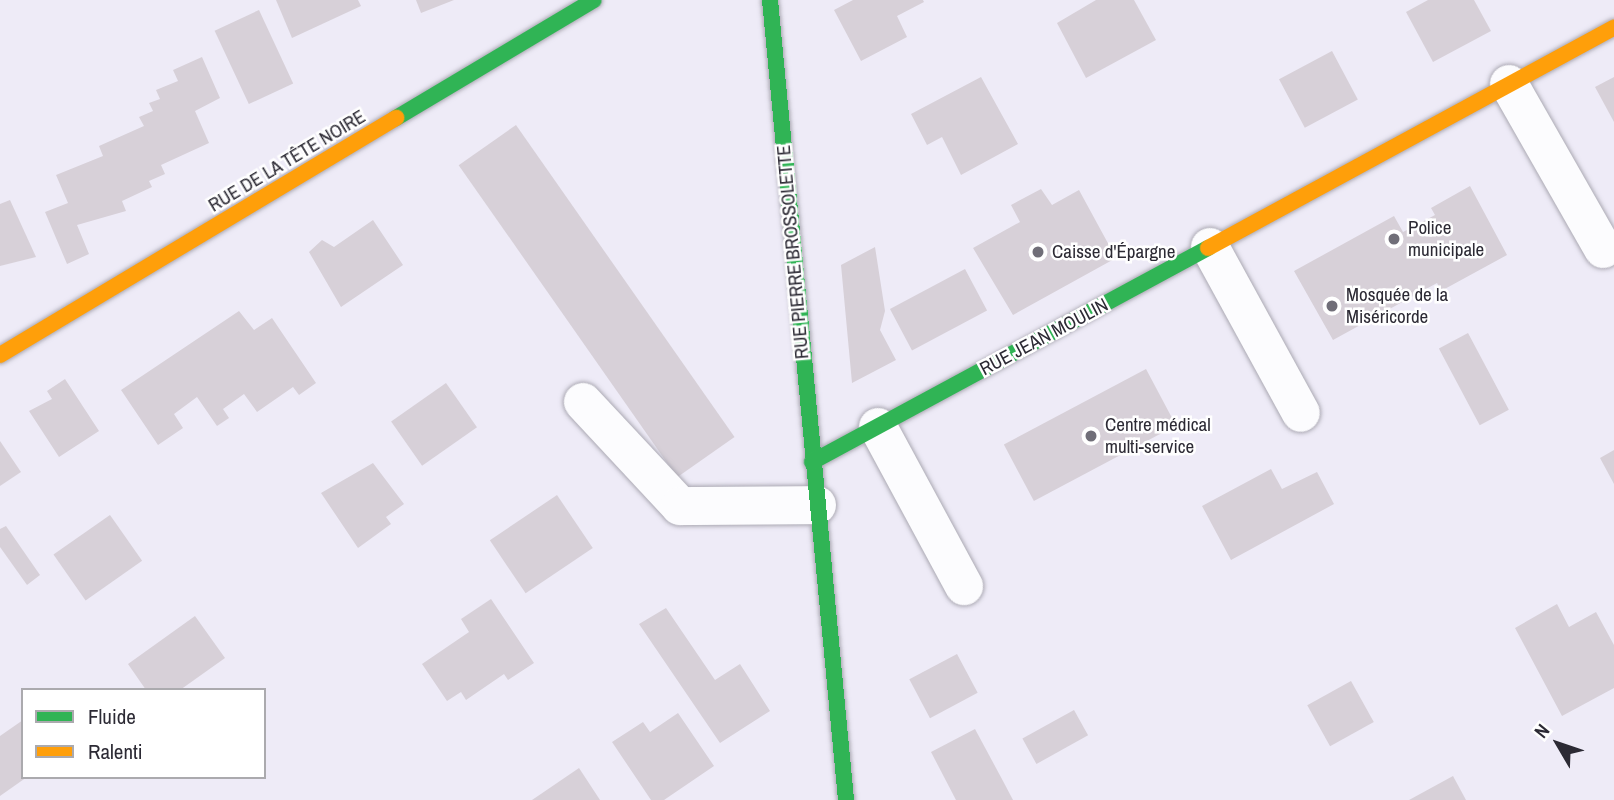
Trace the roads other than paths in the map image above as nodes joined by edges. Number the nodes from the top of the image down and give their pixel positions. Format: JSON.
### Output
{"nodes":[{"id":1,"x":594,"y":0,"type":"edge"},
{"id":2,"x":770,"y":0,"type":"edge"},
{"id":3,"x":1614,"y":28,"type":"edge"},
{"id":4,"x":1509,"y":84,"type":"junction"},
{"id":5,"x":1210,"y":247,"type":"junction"},
{"id":6,"x":1602,"y":249,"type":"dead end"},
{"id":7,"x":0,"y":355,"type":"edge"},
{"id":8,"x":583,"y":402,"type":"dead end"},
{"id":9,"x":1301,"y":413,"type":"dead end"},
{"id":10,"x":878,"y":427,"type":"junction"},
{"id":11,"x":813,"y":462,"type":"junction"},
{"id":12,"x":817,"y":505,"type":"junction"},
{"id":13,"x":964,"y":586,"type":"dead end"},
{"id":14,"x":845,"y":795,"type":"edge"},
{"id":15,"x":830,"y":800,"type":"edge"}],
"edges":[{"from":1,"to":7,"type":"street","name":"RUE DE LA TÊTE NOIRE"},
{"from":2,"to":11,"type":"street","name":"RUE PIERRE BROSSOLETTE"},
{"from":3,"to":4,"type":"street","name":"RUE JEAN MOULIN"},
{"from":4,"to":5,"type":"street","name":"RUE JEAN MOULIN"},
{"from":4,"to":6,"type":"street"},
{"from":5,"to":9,"type":"street"},
{"from":5,"to":10,"type":"street","name":"RUE JEAN MOULIN"},
{"from":8,"to":12,"type":"street"},
{"from":10,"to":11,"type":"street","name":"RUE JEAN MOULIN"},
{"from":10,"to":13,"type":"street"},
{"from":11,"to":12,"type":"street","name":"RUE PIERRE BROSSOLETTE"},
{"from":12,"to":14,"type":"street","name":"RUE PIERRE BROSSOLETTE"},
{"from":14,"to":15,"type":"street"}]}
